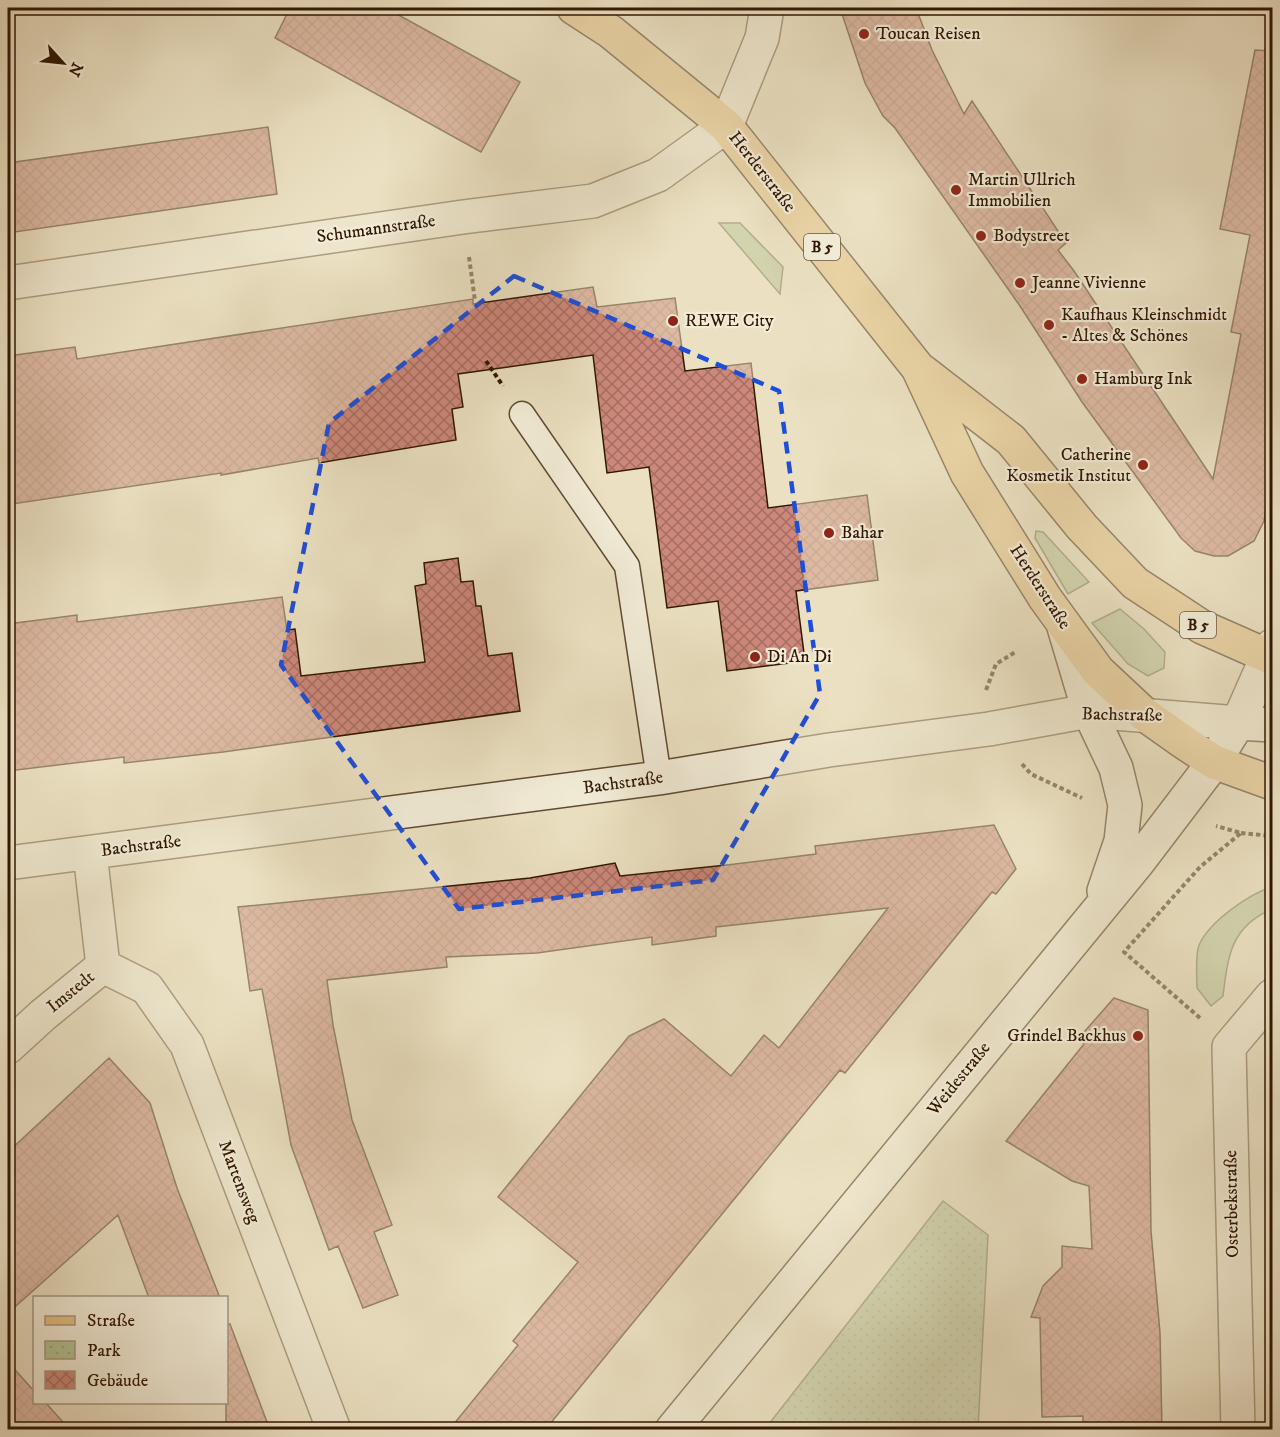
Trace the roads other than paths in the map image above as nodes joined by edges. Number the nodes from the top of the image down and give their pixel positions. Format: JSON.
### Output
{"nodes":[{"id":1,"x":574,"y":8,"type":"edge"},
{"id":2,"x":767,"y":8,"type":"edge"},
{"id":3,"x":726,"y":126,"type":"junction"},
{"id":4,"x":8,"y":283,"type":"edge"},
{"id":5,"x":918,"y":368,"type":"junction"},
{"id":6,"x":522,"y":414,"type":"dead end"},
{"id":7,"x":1064,"y":624,"type":"junction"},
{"id":8,"x":1271,"y":654,"type":"edge"},
{"id":9,"x":1089,"y":711,"type":"junction"},
{"id":10,"x":1144,"y":714,"type":"junction"},
{"id":11,"x":1238,"y":723,"type":"junction"},
{"id":12,"x":1272,"y":725,"type":"edge"},
{"id":13,"x":1214,"y":762,"type":"junction"},
{"id":14,"x":659,"y":778,"type":"junction"},
{"id":15,"x":1272,"y":783,"type":"edge"},
{"id":16,"x":90,"y":853,"type":"junction"},
{"id":17,"x":8,"y":863,"type":"edge"},
{"id":18,"x":1094,"y":915,"type":"junction"},
{"id":19,"x":104,"y":966,"type":"junction"},
{"id":20,"x":1272,"y":996,"type":"edge"},
{"id":21,"x":8,"y":1047,"type":"edge"},
{"id":22,"x":334,"y":1430,"type":"edge"},
{"id":23,"x":672,"y":1430,"type":"edge"},
{"id":24,"x":1238,"y":1430,"type":"edge"}],
"edges":[{"from":1,"to":3,"type":"main road","name":"Herderstraße","number":"B 5"},
{"from":2,"to":3,"type":"street"},
{"from":3,"to":4,"type":"street","name":"Schumannstraße"},
{"from":3,"to":5,"type":"main road","name":"Herderstraße","number":"B 5"},
{"from":5,"to":7,"type":"main road","name":"Herderstraße","number":"B 5"},
{"from":5,"to":8,"type":"main road","name":"Herderstraße","number":"B 5"},
{"from":6,"to":14,"type":"lane"},
{"from":7,"to":9,"type":"street"},
{"from":7,"to":10,"type":"main road","name":"Herderstraße","number":"B 5"},
{"from":8,"to":11,"type":"street","name":"Weidestraße"},
{"from":9,"to":10,"type":"street","name":"Bachstraße"},
{"from":9,"to":14,"type":"street","name":"Bachstraße"},
{"from":9,"to":18,"type":"street"},
{"from":10,"to":11,"type":"street","name":"Bachstraße"},
{"from":10,"to":13,"type":"main road","name":"Herderstraße","number":"B 5"},
{"from":11,"to":12,"type":"street","name":"Bachstraße"},
{"from":11,"to":13,"type":"street","name":"Weidestraße"},
{"from":13,"to":15,"type":"main road","number":"B 5"},
{"from":13,"to":18,"type":"street","name":"Weidestraße"},
{"from":14,"to":16,"type":"street","name":"Bachstraße"},
{"from":16,"to":17,"type":"street","name":"Bachstraße"},
{"from":16,"to":19,"type":"street","name":"Imstedt"},
{"from":18,"to":23,"type":"street","name":"Weidestraße"},
{"from":19,"to":21,"type":"street","name":"Imstedt"},
{"from":19,"to":22,"type":"street","name":"Martensweg"},
{"from":20,"to":24,"type":"street","name":"Osterbekstraße"}]}
